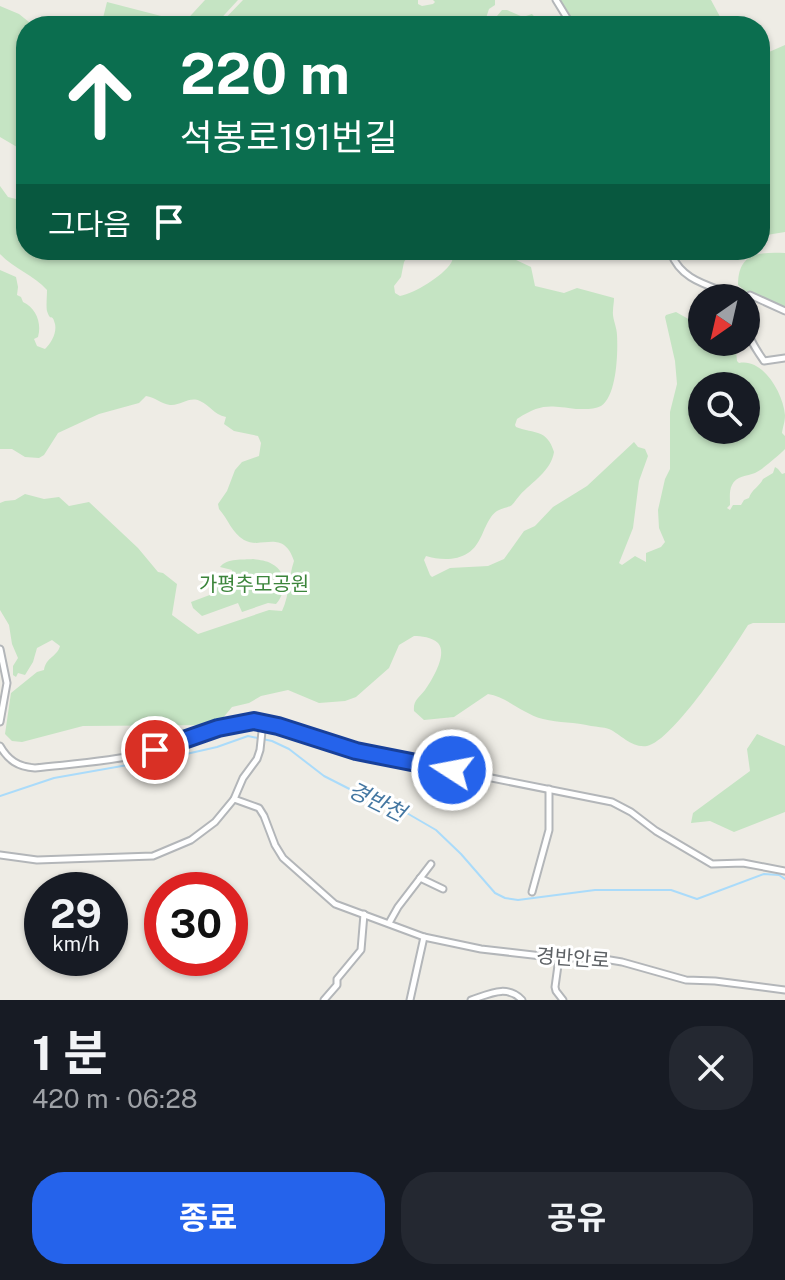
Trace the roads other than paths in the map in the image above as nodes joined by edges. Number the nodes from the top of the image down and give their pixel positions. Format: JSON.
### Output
{"nodes":[{"id":1,"x":674,"y":260,"type":"edge"},
{"id":2,"x":703,"y":284,"type":"edge"},
{"id":3,"x":760,"y":303,"type":"edge"},
{"id":4,"x":785,"y":311,"type":"edge"},
{"id":5,"x":760,"y":355,"type":"edge"},
{"id":6,"x":785,"y":358,"type":"edge"},
{"id":7,"x":0,"y":649,"type":"edge"},
{"id":8,"x":0,"y":722,"type":"edge"},
{"id":9,"x":262,"y":725,"type":"junction"},
{"id":10,"x":0,"y":746,"type":"edge"},
{"id":11,"x":549,"y":789,"type":"junction"},
{"id":12,"x":234,"y":799,"type":"junction"},
{"id":13,"x":0,"y":855,"type":"edge"},
{"id":14,"x":431,"y":864,"type":"dead end"},
{"id":15,"x":785,"y":871,"type":"edge"},
{"id":16,"x":420,"y":878,"type":"junction"},
{"id":17,"x":443,"y":889,"type":"dead end"},
{"id":18,"x":532,"y":892,"type":"dead end"},
{"id":19,"x":364,"y":914,"type":"junction"},
{"id":20,"x":389,"y":923,"type":"junction"},
{"id":21,"x":424,"y":937,"type":"junction"},
{"id":22,"x":559,"y":958,"type":"junction"},
{"id":23,"x":785,"y":990,"type":"edge"},
{"id":24,"x":324,"y":1000,"type":"edge"},
{"id":25,"x":410,"y":1000,"type":"edge"},
{"id":26,"x":471,"y":1000,"type":"edge"},
{"id":27,"x":522,"y":1000,"type":"edge"},
{"id":28,"x":563,"y":1000,"type":"edge"}],
"edges":[{"from":1,"to":2,"type":"street"},
{"from":3,"to":4,"type":"street"},
{"from":5,"to":6,"type":"street"},
{"from":7,"to":8,"type":"street"},
{"from":9,"to":10,"type":"street"},
{"from":9,"to":11,"type":"street"},
{"from":9,"to":12,"type":"street"},
{"from":11,"to":15,"type":"street"},
{"from":11,"to":18,"type":"street"},
{"from":12,"to":13,"type":"street"},
{"from":12,"to":19,"type":"street","name":"경반안로"},
{"from":14,"to":16,"type":"street"},
{"from":16,"to":17,"type":"street"},
{"from":16,"to":20,"type":"street"},
{"from":19,"to":20,"type":"street","name":"경반안로"},
{"from":19,"to":24,"type":"street"},
{"from":20,"to":21,"type":"street","name":"경반안로"},
{"from":21,"to":22,"type":"street","name":"경반안로"},
{"from":21,"to":25,"type":"street"},
{"from":22,"to":23,"type":"street","name":"경반안로"},
{"from":22,"to":28,"type":"street"},
{"from":26,"to":27,"type":"street"}]}
